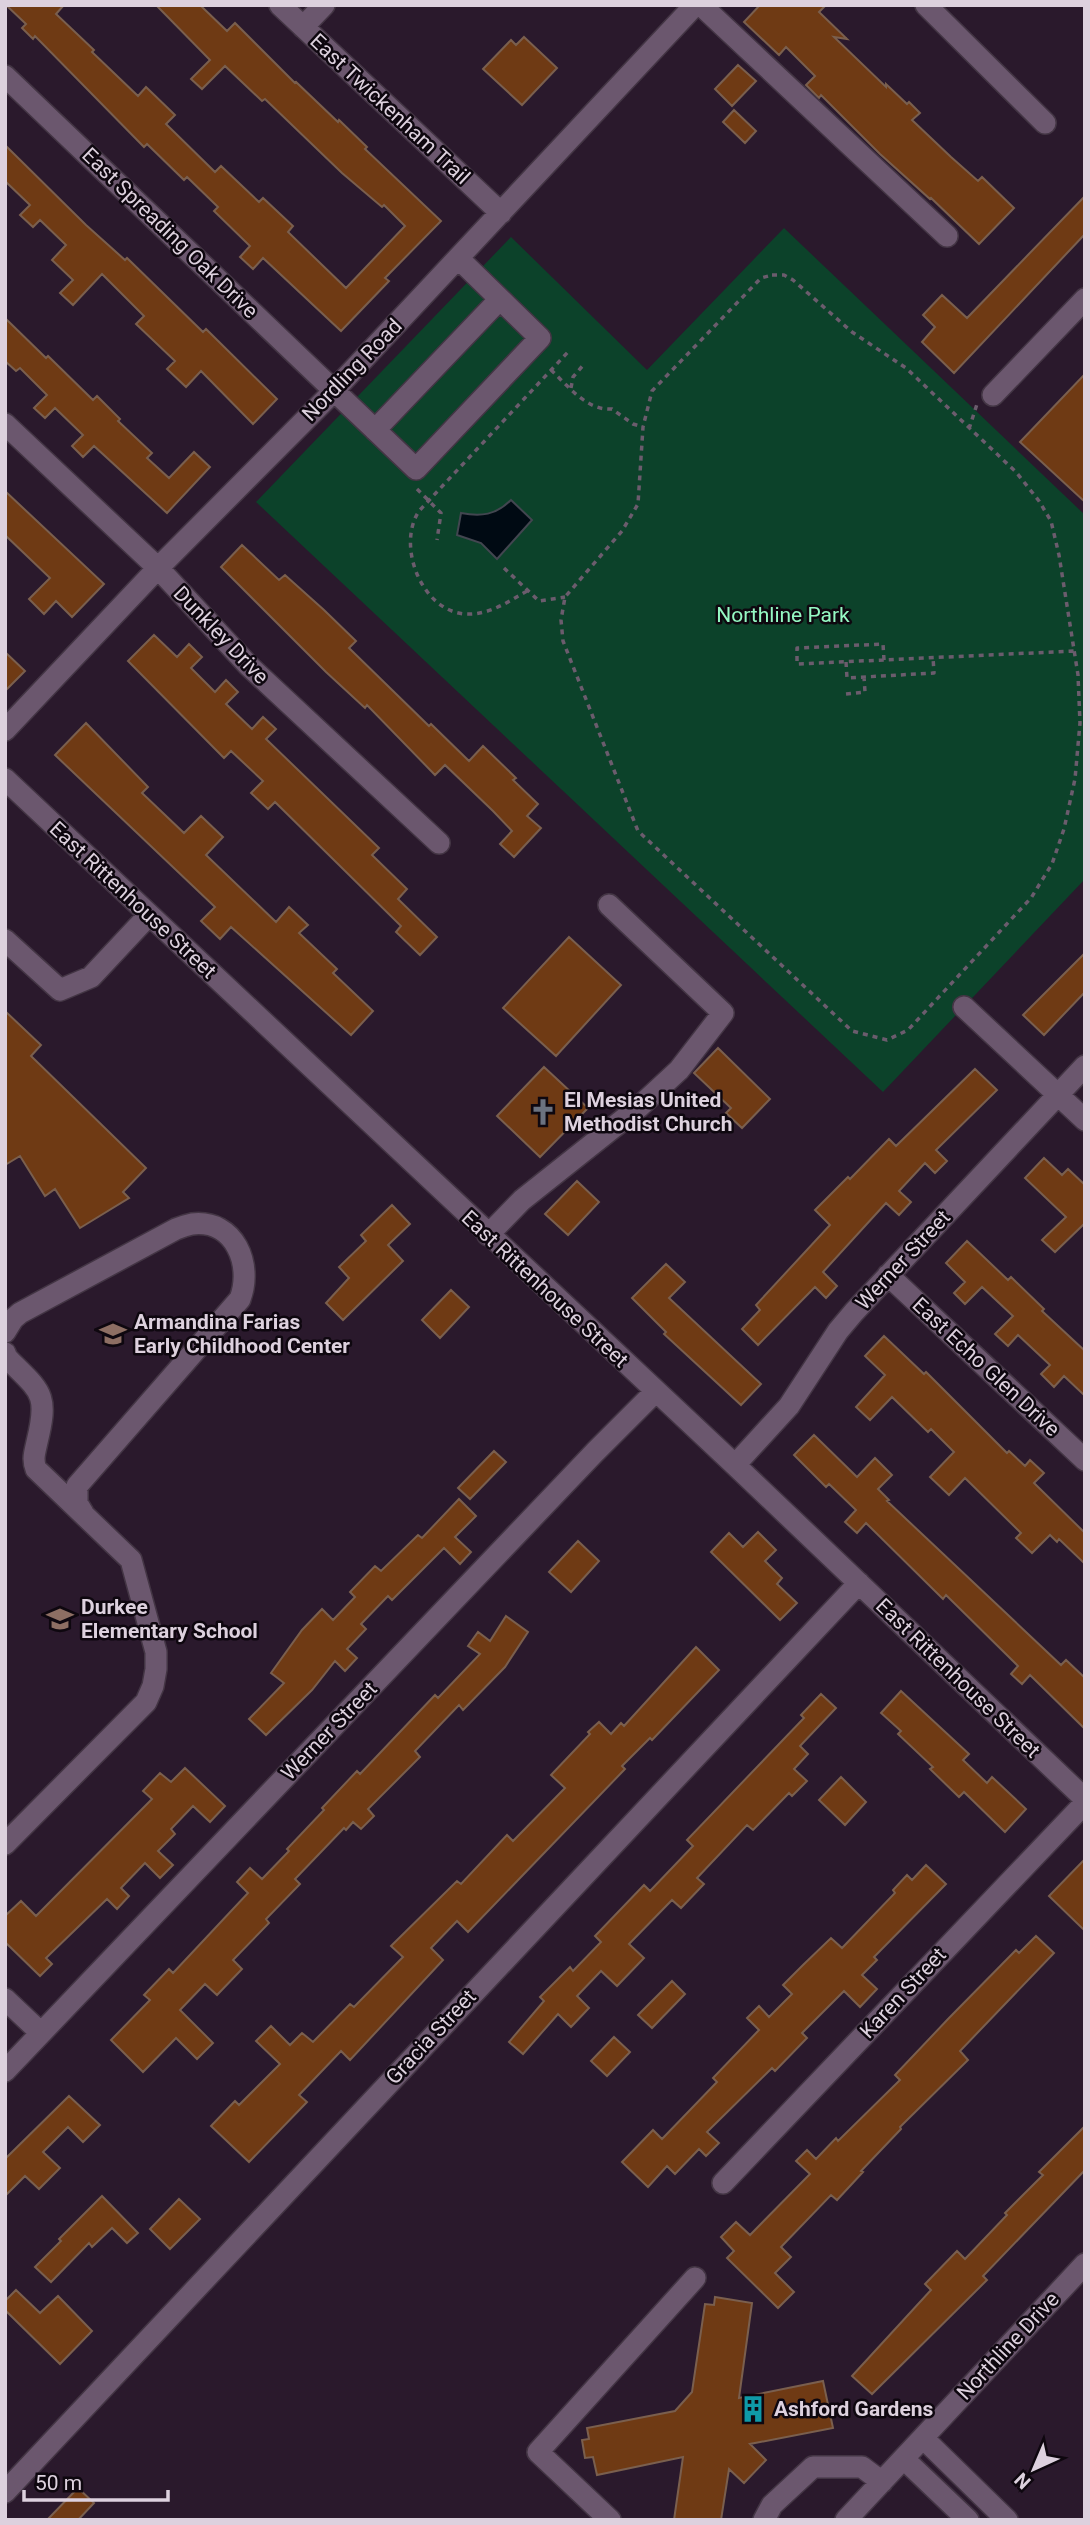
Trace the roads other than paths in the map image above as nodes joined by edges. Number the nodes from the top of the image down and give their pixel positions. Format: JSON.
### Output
{"nodes":[{"id":1,"x":280,"y":5,"type":"edge"},
{"id":2,"x":324,"y":5,"type":"edge"},
{"id":3,"x":695,"y":5,"type":"edge"},
{"id":4,"x":701,"y":5,"type":"edge"},
{"id":5,"x":926,"y":5,"type":"edge"},
{"id":6,"x":303,"y":27,"type":"junction"},
{"id":7,"x":5,"y":76,"type":"edge"},
{"id":8,"x":1045,"y":123,"type":"dead end"},
{"id":9,"x":500,"y":213,"type":"junction"},
{"id":10,"x":947,"y":236,"type":"dead end"},
{"id":11,"x":458,"y":258,"type":"junction"},
{"id":12,"x":500,"y":299,"type":"junction"},
{"id":13,"x":1085,"y":299,"type":"edge"},
{"id":14,"x":334,"y":390,"type":"junction"},
{"id":15,"x":993,"y":395,"type":"dead end"},
{"id":16,"x":5,"y":424,"type":"edge"},
{"id":17,"x":375,"y":430,"type":"junction"},
{"id":18,"x":158,"y":568,"type":"junction"},
{"id":19,"x":5,"y":730,"type":"edge"},
{"id":20,"x":5,"y":779,"type":"edge"},
{"id":21,"x":439,"y":844,"type":"dead end"},
{"id":22,"x":609,"y":905,"type":"dead end"},
{"id":23,"x":149,"y":915,"type":"junction"},
{"id":24,"x":5,"y":940,"type":"edge"},
{"id":25,"x":964,"y":1007,"type":"dead end"},
{"id":26,"x":1085,"y":1066,"type":"edge"},
{"id":27,"x":1058,"y":1095,"type":"junction"},
{"id":28,"x":1085,"y":1120,"type":"edge"},
{"id":29,"x":488,"y":1235,"type":"junction"},
{"id":30,"x":888,"y":1275,"type":"junction"},
{"id":31,"x":5,"y":1332,"type":"edge"},
{"id":32,"x":5,"y":1353,"type":"edge"},
{"id":33,"x":655,"y":1392,"type":"junction"},
{"id":34,"x":1085,"y":1460,"type":"edge"},
{"id":35,"x":735,"y":1465,"type":"junction"},
{"id":36,"x":83,"y":1513,"type":"junction"},
{"id":37,"x":859,"y":1583,"type":"junction"},
{"id":38,"x":1085,"y":1801,"type":"edge"},
{"id":39,"x":5,"y":1843,"type":"edge"},
{"id":40,"x":5,"y":1999,"type":"edge"},
{"id":41,"x":41,"y":2033,"type":"junction"},
{"id":42,"x":5,"y":2071,"type":"edge"},
{"id":43,"x":723,"y":2183,"type":"dead end"},
{"id":44,"x":1085,"y":2264,"type":"edge"},
{"id":45,"x":695,"y":2278,"type":"dead end"},
{"id":46,"x":923,"y":2438,"type":"junction"},
{"id":47,"x":904,"y":2459,"type":"junction"},
{"id":48,"x":881,"y":2482,"type":"junction"},
{"id":49,"x":5,"y":2492,"type":"edge"},
{"id":50,"x":610,"y":2520,"type":"edge"},
{"id":51,"x":764,"y":2520,"type":"edge"},
{"id":52,"x":846,"y":2520,"type":"edge"},
{"id":53,"x":968,"y":2520,"type":"edge"},
{"id":54,"x":1009,"y":2520,"type":"edge"},
{"id":55,"x":1017,"y":2520,"type":"edge"}],
"edges":[{"from":1,"to":6,"type":"street","name":"East Twickenham Trail"},
{"from":2,"to":6,"type":"street"},
{"from":3,"to":9,"type":"street","name":"Nordling Road"},
{"from":4,"to":10,"type":"street"},
{"from":5,"to":8,"type":"street"},
{"from":6,"to":9,"type":"street","name":"East Twickenham Trail"},
{"from":7,"to":14,"type":"street","name":"East Spreading Oak Drive"},
{"from":9,"to":11,"type":"street","name":"Nordling Road"},
{"from":11,"to":12,"type":"street"},
{"from":11,"to":14,"type":"street","name":"Nordling Road"},
{"from":12,"to":17,"type":"street"},
{"from":12,"to":17,"type":"street","name":"East Spreading Oak Drive"},
{"from":13,"to":15,"type":"street"},
{"from":14,"to":17,"type":"street","name":"East Spreading Oak Drive"},
{"from":14,"to":18,"type":"street","name":"Nordling Road"},
{"from":16,"to":18,"type":"street","name":"Dunkley Drive"},
{"from":18,"to":19,"type":"street","name":"Nordling Road"},
{"from":18,"to":21,"type":"street","name":"Dunkley Drive"},
{"from":20,"to":23,"type":"street","name":"East Rittenhouse Street"},
{"from":22,"to":29,"type":"street"},
{"from":23,"to":24,"type":"street"},
{"from":23,"to":29,"type":"street","name":"East Rittenhouse Street"},
{"from":25,"to":27,"type":"street"},
{"from":26,"to":27,"type":"street","name":"Werner Street"},
{"from":27,"to":28,"type":"street"},
{"from":27,"to":30,"type":"street","name":"Werner Street"},
{"from":29,"to":33,"type":"street","name":"East Rittenhouse Street"},
{"from":30,"to":34,"type":"street","name":"East Echo Glen Drive"},
{"from":30,"to":35,"type":"street","name":"Werner Street"},
{"from":31,"to":36,"type":"street"},
{"from":32,"to":36,"type":"street"},
{"from":33,"to":35,"type":"street","name":"East Rittenhouse Street"},
{"from":33,"to":41,"type":"street","name":"Werner Street"},
{"from":35,"to":37,"type":"street","name":"East Rittenhouse Street"},
{"from":36,"to":39,"type":"street"},
{"from":37,"to":38,"type":"street","name":"East Rittenhouse Street"},
{"from":37,"to":49,"type":"street","name":"Gracia Street"},
{"from":38,"to":43,"type":"street","name":"Karen Street"},
{"from":40,"to":41,"type":"street"},
{"from":41,"to":42,"type":"street","name":"Werner Street"},
{"from":44,"to":46,"type":"street","name":"Northline Drive"},
{"from":45,"to":50,"type":"street"},
{"from":46,"to":47,"type":"street","name":"Northline Drive"},
{"from":46,"to":54,"type":"street"},
{"from":47,"to":48,"type":"street","name":"Northline Drive"},
{"from":47,"to":53,"type":"street"},
{"from":48,"to":51,"type":"street"},
{"from":48,"to":52,"type":"street","name":"Northline Drive"},
{"from":54,"to":55,"type":"street"}]}
